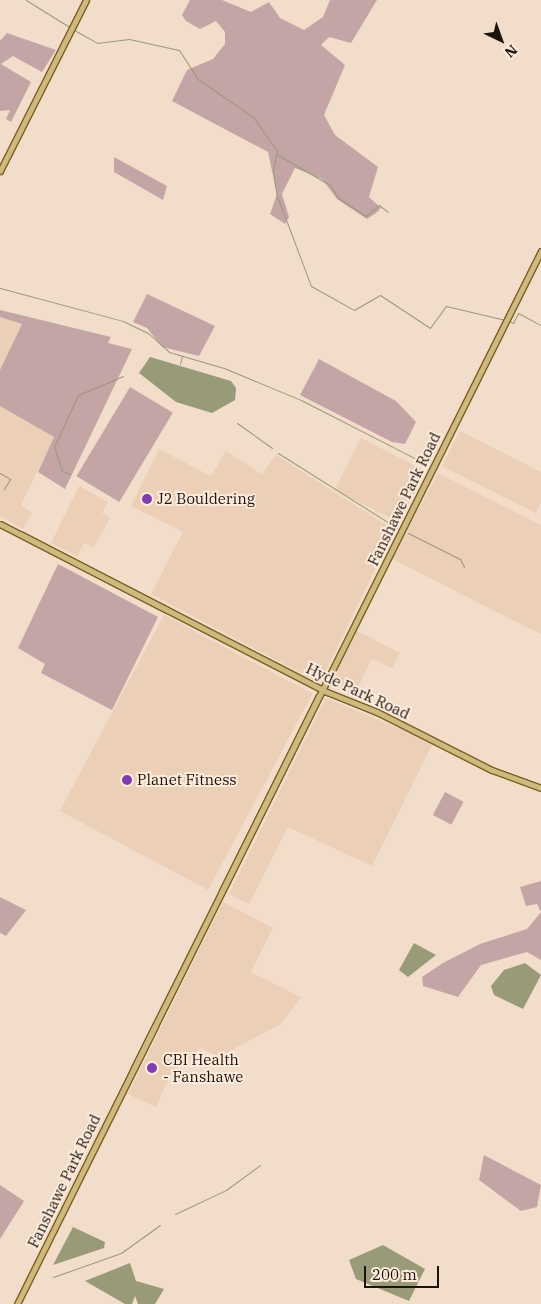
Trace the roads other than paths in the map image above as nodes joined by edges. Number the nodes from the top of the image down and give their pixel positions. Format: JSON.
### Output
{"nodes":[{"id":1,"x":86,"y":0,"type":"edge"},
{"id":2,"x":0,"y":171,"type":"edge"},
{"id":3,"x":541,"y":251,"type":"edge"},
{"id":4,"x":0,"y":524,"type":"edge"},
{"id":5,"x":323,"y":690,"type":"junction"},
{"id":6,"x":541,"y":788,"type":"edge"},
{"id":7,"x":17,"y":1304,"type":"edge"}],
"edges":[{"from":1,"to":2,"type":"main road"},
{"from":3,"to":5,"type":"main road","name":"Fanshawe Park Road"},
{"from":4,"to":5,"type":"main road","name":"Hyde Park Road"},
{"from":5,"to":6,"type":"main road","name":"Hyde Park Road"},
{"from":5,"to":7,"type":"main road","name":"Fanshawe Park Road"}]}
